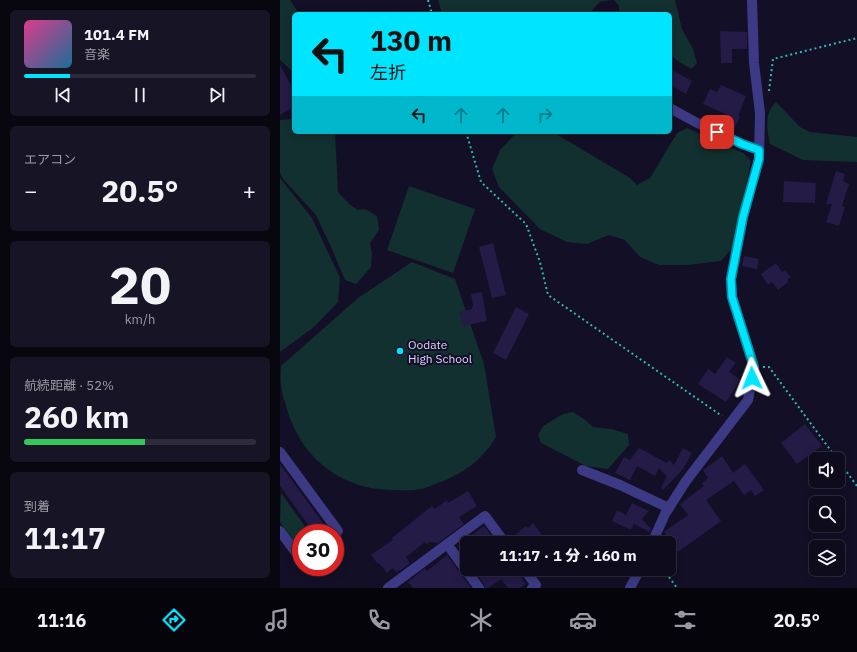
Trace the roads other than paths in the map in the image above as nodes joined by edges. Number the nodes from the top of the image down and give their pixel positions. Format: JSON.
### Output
{"nodes":[{"id":1,"x":752,"y":0,"type":"edge"},
{"id":2,"x":672,"y":109,"type":"edge"},
{"id":3,"x":759,"y":150,"type":"junction"},
{"id":4,"x":280,"y":452,"type":"edge"},
{"id":5,"x":582,"y":470,"type":"dead end"},
{"id":6,"x":669,"y":508,"type":"junction"},
{"id":7,"x":333,"y":524,"type":"edge"},
{"id":8,"x":280,"y":531,"type":"edge"},
{"id":9,"x":500,"y":536,"type":"edge"},
{"id":10,"x":655,"y":536,"type":"edge"},
{"id":11,"x":447,"y":544,"type":"junction"},
{"id":12,"x":292,"y":547,"type":"edge"},
{"id":13,"x":529,"y":576,"type":"edge"},
{"id":14,"x":636,"y":576,"type":"edge"},
{"id":15,"x":402,"y":584,"type":"edge"},
{"id":16,"x":388,"y":588,"type":"edge"},
{"id":17,"x":479,"y":588,"type":"edge"},
{"id":18,"x":532,"y":588,"type":"edge"},
{"id":19,"x":630,"y":588,"type":"edge"}],
"edges":[{"from":1,"to":3,"type":"street"},
{"from":2,"to":3,"type":"street"},
{"from":3,"to":6,"type":"street"},
{"from":4,"to":7,"type":"street"},
{"from":5,"to":6,"type":"street"},
{"from":6,"to":10,"type":"street"},
{"from":8,"to":12,"type":"street"},
{"from":9,"to":11,"type":"street"},
{"from":11,"to":15,"type":"street"},
{"from":11,"to":17,"type":"street"},
{"from":13,"to":18,"type":"street"},
{"from":14,"to":19,"type":"street"},
{"from":15,"to":16,"type":"street"}]}
